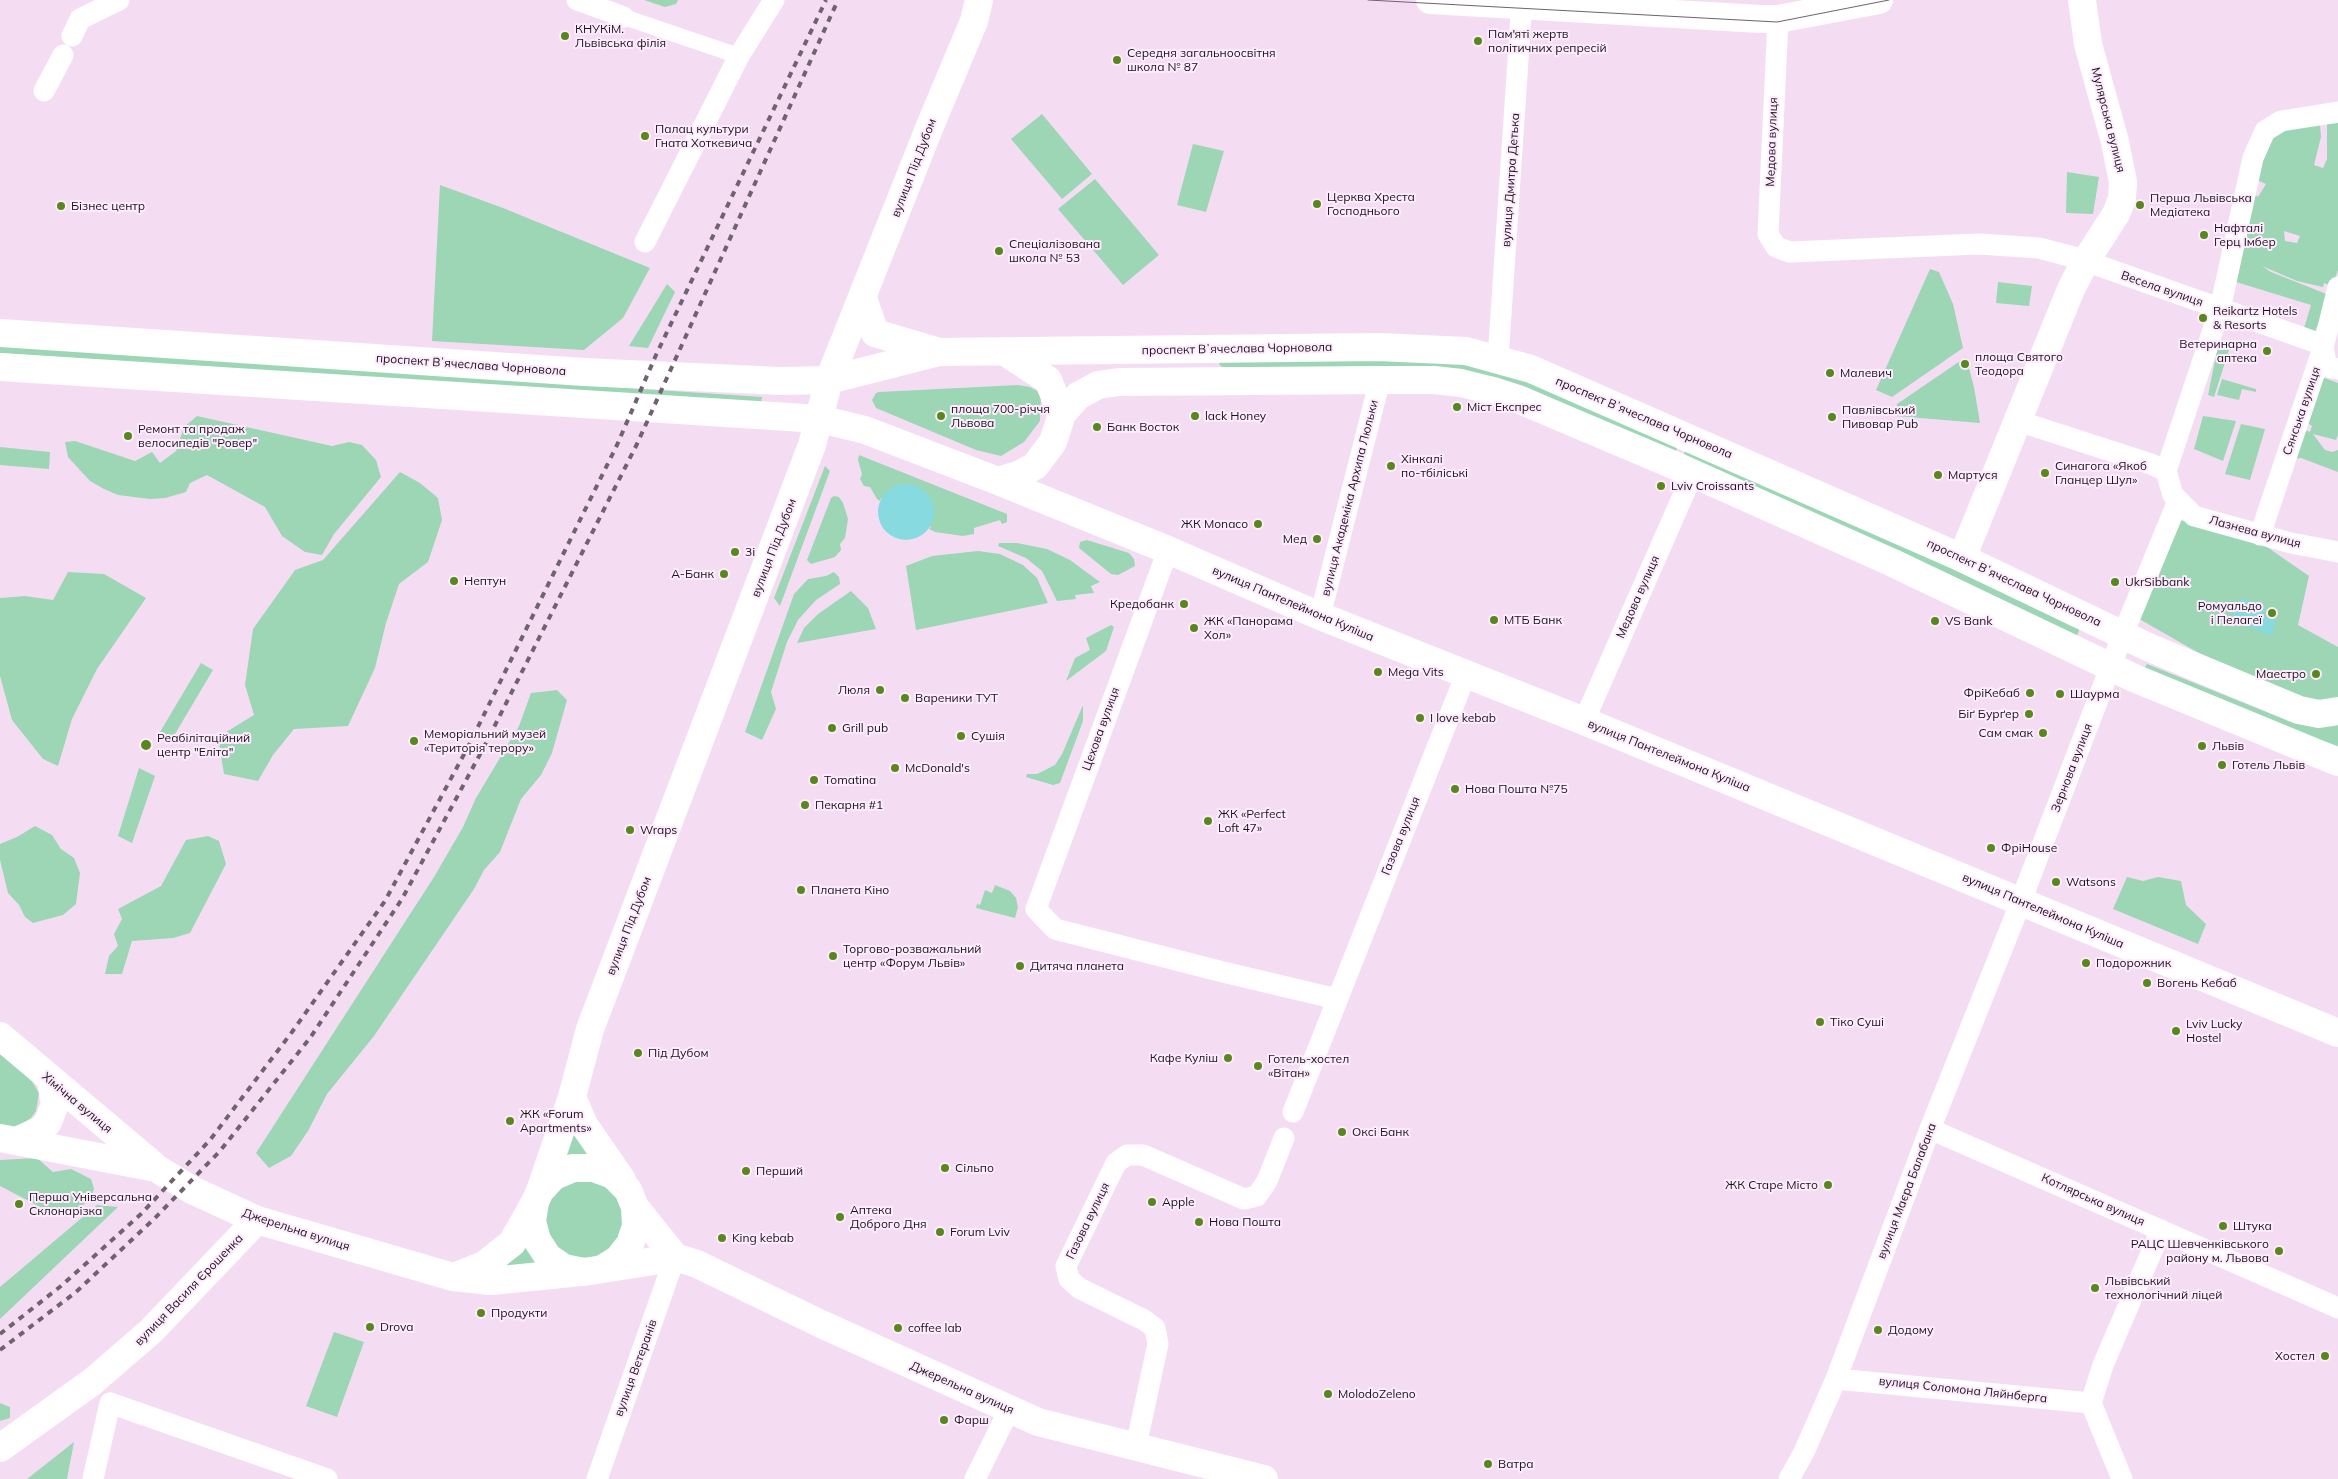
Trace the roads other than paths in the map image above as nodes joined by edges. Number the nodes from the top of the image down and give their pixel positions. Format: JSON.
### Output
{"nodes":[{"id":1,"x":119,"y":0,"type":"edge"},
{"id":2,"x":577,"y":0,"type":"edge"},
{"id":3,"x":774,"y":0,"type":"edge"},
{"id":4,"x":979,"y":0,"type":"edge"},
{"id":5,"x":1430,"y":0,"type":"edge"},
{"id":6,"x":1878,"y":0,"type":"edge"},
{"id":7,"x":2082,"y":0,"type":"edge"},
{"id":8,"x":1522,"y":2,"type":"edge"},
{"id":9,"x":624,"y":17,"type":"joint"},
{"id":10,"x":1778,"y":19,"type":"junction"},
{"id":11,"x":72,"y":36,"type":"dead end"},
{"id":12,"x":63,"y":55,"type":"dead end"},
{"id":13,"x":739,"y":56,"type":"junction"},
{"id":14,"x":44,"y":91,"type":"dead end"},
{"id":15,"x":2338,"y":112,"type":"edge"},
{"id":16,"x":644,"y":242,"type":"dead end"},
{"id":17,"x":2085,"y":262,"type":"junction"},
{"id":18,"x":2338,"y":286,"type":"edge"},
{"id":19,"x":864,"y":298,"type":"junction"},
{"id":20,"x":2220,"y":308,"type":"junction"},
{"id":21,"x":0,"y":333,"type":"edge"},
{"id":22,"x":2323,"y":348,"type":"junction"},
{"id":23,"x":939,"y":352,"type":"junction"},
{"id":24,"x":1005,"y":352,"type":"junction"},
{"id":25,"x":1498,"y":359,"type":"junction"},
{"id":26,"x":0,"y":367,"type":"edge"},
{"id":27,"x":2338,"y":370,"type":"edge"},
{"id":28,"x":829,"y":380,"type":"junction"},
{"id":29,"x":1380,"y":380,"type":"junction"},
{"id":30,"x":1062,"y":414,"type":"junction"},
{"id":31,"x":820,"y":419,"type":"junction"},
{"id":32,"x":2018,"y":421,"type":"junction"},
{"id":33,"x":2166,"y":471,"type":"junction"},
{"id":34,"x":1693,"y":473,"type":"junction"},
{"id":35,"x":998,"y":481,"type":"junction"},
{"id":36,"x":2178,"y":501,"type":"junction"},
{"id":37,"x":2260,"y":535,"type":"junction"},
{"id":38,"x":1168,"y":550,"type":"junction"},
{"id":39,"x":2338,"y":552,"type":"edge"},
{"id":40,"x":1962,"y":558,"type":"junction"},
{"id":41,"x":1320,"y":616,"type":"junction"},
{"id":42,"x":2122,"y":634,"type":"junction"},
{"id":43,"x":2111,"y":666,"type":"junction"},
{"id":44,"x":1466,"y":674,"type":"junction"},
{"id":45,"x":2338,"y":711,"type":"edge"},
{"id":46,"x":1584,"y":721,"type":"junction"},
{"id":47,"x":2338,"y":762,"type":"edge"},
{"id":48,"x":2021,"y":901,"type":"junction"},
{"id":49,"x":1337,"y":999,"type":"junction"},
{"id":50,"x":2338,"y":1033,"type":"edge"},
{"id":51,"x":0,"y":1036,"type":"edge"},
{"id":52,"x":51,"y":1081,"type":"junction"},
{"id":53,"x":572,"y":1097,"type":"junction"},
{"id":54,"x":1293,"y":1112,"type":"dead end"},
{"id":55,"x":1930,"y":1129,"type":"junction"},
{"id":56,"x":1284,"y":1138,"type":"dead end"},
{"id":57,"x":8,"y":1139,"type":"edge"},
{"id":58,"x":156,"y":1168,"type":"junction"},
{"id":59,"x":538,"y":1196,"type":"junction"},
{"id":60,"x":632,"y":1198,"type":"junction"},
{"id":61,"x":257,"y":1220,"type":"junction"},
{"id":62,"x":2161,"y":1230,"type":"junction"},
{"id":63,"x":675,"y":1257,"type":"junction"},
{"id":64,"x":593,"y":1270,"type":"junction"},
{"id":65,"x":453,"y":1277,"type":"junction"},
{"id":66,"x":2338,"y":1308,"type":"edge"},
{"id":67,"x":1836,"y":1379,"type":"junction"},
{"id":68,"x":92,"y":1382,"type":"junction"},
{"id":69,"x":110,"y":1403,"type":"junction"},
{"id":70,"x":2091,"y":1403,"type":"junction"},
{"id":71,"x":1010,"y":1410,"type":"junction"},
{"id":72,"x":1136,"y":1446,"type":"junction"},
{"id":73,"x":0,"y":1448,"type":"edge"},
{"id":74,"x":598,"y":1478,"type":"edge"},
{"id":75,"x":93,"y":1479,"type":"edge"},
{"id":76,"x":327,"y":1479,"type":"edge"},
{"id":77,"x":975,"y":1479,"type":"edge"},
{"id":78,"x":1264,"y":1479,"type":"edge"},
{"id":79,"x":1789,"y":1479,"type":"edge"},
{"id":80,"x":2122,"y":1479,"type":"edge"}],
"edges":[{"from":1,"to":11,"type":"street"},
{"from":2,"to":9,"type":"street"},
{"from":3,"to":13,"type":"street"},
{"from":4,"to":19,"type":"street","name":"вулиця Під Дубом"},
{"from":5,"to":8,"type":"street"},
{"from":6,"to":10,"type":"street"},
{"from":7,"to":17,"type":"street","name":"Мулярська вулиця"},
{"from":8,"to":10,"type":"street"},
{"from":8,"to":25,"type":"street","name":"вулиця Дмитра Детька"},
{"from":9,"to":13,"type":"street"},
{"from":10,"to":17,"type":"street","name":"Медова вулиця"},
{"from":12,"to":14,"type":"street"},
{"from":13,"to":16,"type":"street"},
{"from":15,"to":20,"type":"street"},
{"from":17,"to":20,"type":"street","name":"Весела вулиця"},
{"from":17,"to":32,"type":"street"},
{"from":18,"to":22,"type":"street","name":"Сянська вулиця"},
{"from":19,"to":23,"type":"street","name":"проспект Вʼячеслава Чорновола"},
{"from":19,"to":28,"type":"street","name":"вулиця Під Дубом"},
{"from":20,"to":22,"type":"street","name":"Весела вулиця"},
{"from":20,"to":33,"type":"street"},
{"from":21,"to":28,"type":"street","name":"проспект Вʼячеслава Чорновола"},
{"from":22,"to":27,"type":"street"},
{"from":22,"to":37,"type":"street","name":"Сянська вулиця"},
{"from":23,"to":24,"type":"street","name":"проспект Вʼячеслава Чорновола"},
{"from":23,"to":28,"type":"street","name":"проспект Вʼячеслава Чорновола"},
{"from":24,"to":25,"type":"street","name":"проспект Вʼячеслава Чорновола"},
{"from":24,"to":30,"type":"street"},
{"from":25,"to":40,"type":"street","name":"проспект Вʼячеслава Чорновола"},
{"from":26,"to":31,"type":"street"},
{"from":28,"to":31,"type":"street","name":"вулиця Під Дубом"},
{"from":29,"to":30,"type":"street"},
{"from":29,"to":34,"type":"street"},
{"from":29,"to":41,"type":"street","name":"вулиця Академіка Архипа Люльки"},
{"from":30,"to":35,"type":"street"},
{"from":31,"to":35,"type":"street"},
{"from":31,"to":53,"type":"street","name":"вулиця Під Дубом"},
{"from":32,"to":33,"type":"street"},
{"from":32,"to":40,"type":"street"},
{"from":33,"to":36,"type":"street"},
{"from":34,"to":43,"type":"street"},
{"from":34,"to":46,"type":"street","name":"Медова вулиця"},
{"from":35,"to":38,"type":"street","name":"вулиця Пантелеймона Куліша"},
{"from":36,"to":37,"type":"street","name":"Лазнева вулиця"},
{"from":36,"to":42,"type":"street","name":"Зернова вулиця"},
{"from":37,"to":39,"type":"street","name":"Лазнева вулиця"},
{"from":38,"to":41,"type":"street","name":"вулиця Пантелеймона Куліша"},
{"from":38,"to":49,"type":"street","name":"Цехова вулиця"},
{"from":40,"to":42,"type":"street","name":"проспект Вʼячеслава Чорновола"},
{"from":41,"to":44,"type":"street","name":"вулиця Пантелеймона Куліша"},
{"from":42,"to":43,"type":"street","name":"Зернова вулиця"},
{"from":42,"to":45,"type":"street","name":"проспект Вʼячеслава Чорновола"},
{"from":43,"to":47,"type":"street"},
{"from":43,"to":48,"type":"street","name":"Зернова вулиця"},
{"from":44,"to":46,"type":"street","name":"вулиця Пантелеймона Куліша"},
{"from":44,"to":49,"type":"street","name":"Газова вулиця"},
{"from":46,"to":48,"type":"street","name":"вулиця Пантелеймона Куліша"},
{"from":48,"to":50,"type":"street","name":"вулиця Пантелеймона Куліша"},
{"from":48,"to":55,"type":"street","name":"вулиця Маєра Балабана"},
{"from":49,"to":54,"type":"street","name":"Газова вулиця"},
{"from":51,"to":52,"type":"street","name":"Хімічна вулиця"},
{"from":52,"to":57,"type":"street"},
{"from":52,"to":58,"type":"street","name":"Хімічна вулиця"},
{"from":53,"to":59,"type":"street","name":"вулиця Під Дубом"},
{"from":53,"to":60,"type":"street"},
{"from":55,"to":62,"type":"street","name":"Котлярська вулиця"},
{"from":55,"to":67,"type":"street","name":"вулиця Маєра Балабана"},
{"from":56,"to":72,"type":"street","name":"Газова вулиця"},
{"from":57,"to":58,"type":"street","name":"Джерельна вулиця"},
{"from":58,"to":61,"type":"street","name":"Джерельна вулиця"},
{"from":59,"to":60,"type":"street"},
{"from":59,"to":64,"type":"street"},
{"from":59,"to":65,"type":"street"},
{"from":60,"to":63,"type":"street"},
{"from":60,"to":64,"type":"street"},
{"from":61,"to":65,"type":"street","name":"Джерельна вулиця"},
{"from":61,"to":68,"type":"street","name":"вулиця Василя Єрошенка"},
{"from":62,"to":66,"type":"street","name":"Котлярська вулиця"},
{"from":62,"to":70,"type":"street"},
{"from":63,"to":64,"type":"street","name":"Джерельна вулиця"},
{"from":63,"to":71,"type":"street","name":"Джерельна вулиця"},
{"from":63,"to":74,"type":"street","name":"вулиця Ветеранів"},
{"from":64,"to":65,"type":"street","name":"Джерельна вулиця"},
{"from":67,"to":70,"type":"street","name":"вулиця Соломона Ляйнберга"},
{"from":67,"to":79,"type":"street","name":"вулиця Маєра Балабана"},
{"from":68,"to":69,"type":"street"},
{"from":68,"to":73,"type":"street","name":"вулиця Василя Єрошенка"},
{"from":69,"to":75,"type":"street"},
{"from":69,"to":76,"type":"street"},
{"from":70,"to":80,"type":"street"},
{"from":71,"to":72,"type":"street","name":"Джерельна вулиця"},
{"from":71,"to":77,"type":"street"},
{"from":72,"to":78,"type":"street","name":"Джерельна вулиця"}]}
